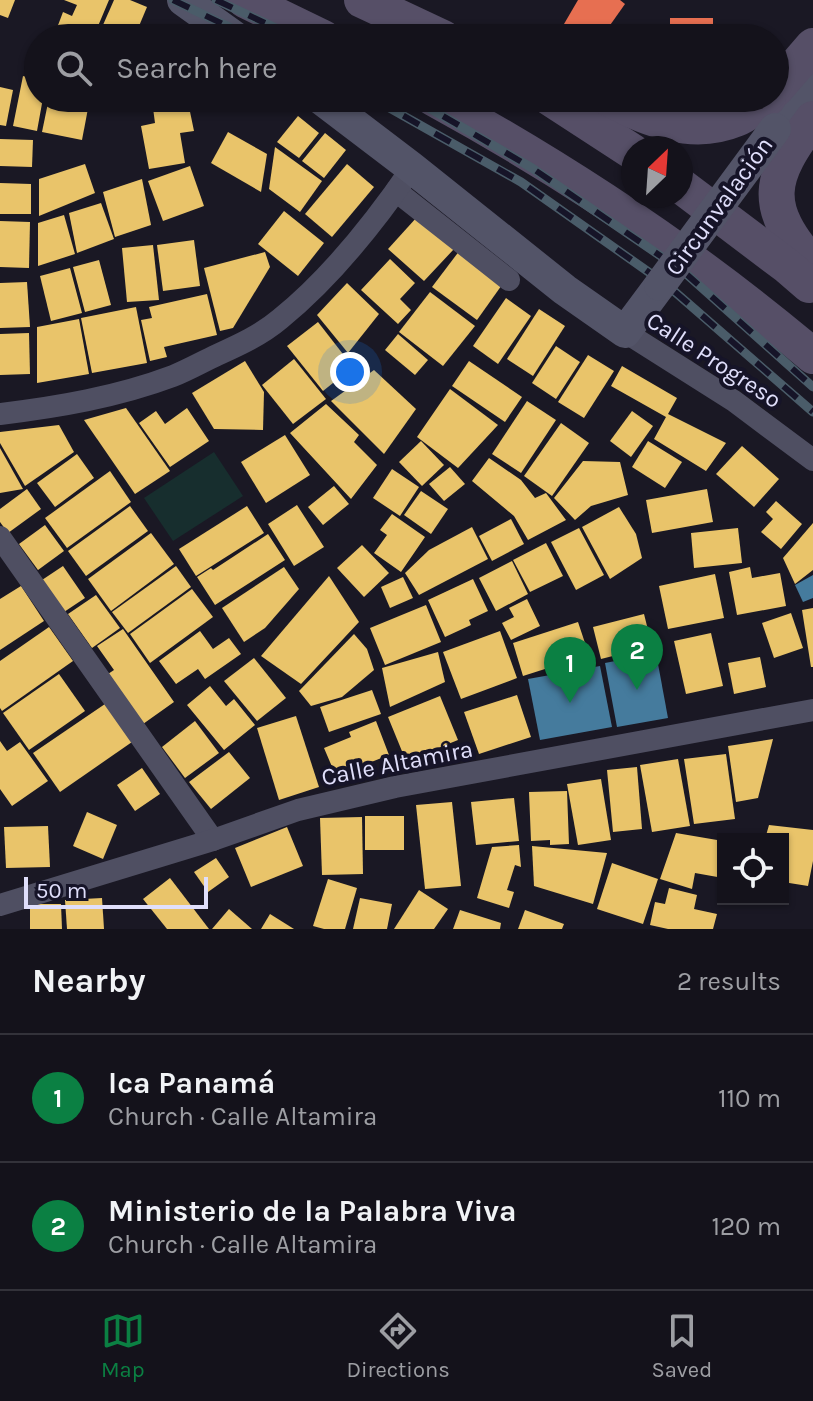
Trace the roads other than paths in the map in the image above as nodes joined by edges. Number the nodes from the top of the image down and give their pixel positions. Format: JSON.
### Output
{"nodes":[{"id":1,"x":183,"y":0,"type":"edge"},
{"id":2,"x":245,"y":0,"type":"edge"},
{"id":3,"x":362,"y":0,"type":"edge"},
{"id":4,"x":216,"y":24,"type":"edge"},
{"id":5,"x":294,"y":24,"type":"edge"},
{"id":6,"x":413,"y":24,"type":"edge"},
{"id":7,"x":813,"y":46,"type":"edge"},
{"id":8,"x":789,"y":74,"type":"edge"},
{"id":9,"x":813,"y":79,"type":"edge"},
{"id":10,"x":789,"y":99,"type":"edge"},
{"id":11,"x":334,"y":112,"type":"edge"},
{"id":12,"x":458,"y":112,"type":"edge"},
{"id":13,"x":572,"y":112,"type":"edge"},
{"id":14,"x":637,"y":112,"type":"edge"},
{"id":15,"x":772,"y":114,"type":"edge"},
{"id":16,"x":813,"y":119,"type":"edge"},
{"id":17,"x":621,"y":144,"type":"edge"},
{"id":18,"x":404,"y":180,"type":"junction"},
{"id":19,"x":693,"y":195,"type":"edge"},
{"id":20,"x":813,"y":265,"type":"edge"},
{"id":21,"x":509,"y":280,"type":"dead end"},
{"id":22,"x":813,"y":289,"type":"edge"},
{"id":23,"x":625,"y":332,"type":"junction"},
{"id":24,"x":813,"y":356,"type":"edge"},
{"id":25,"x":0,"y":414,"type":"edge"},
{"id":26,"x":813,"y":460,"type":"edge"},
{"id":27,"x":0,"y":537,"type":"edge"},
{"id":28,"x":813,"y":710,"type":"edge"},
{"id":29,"x":213,"y":840,"type":"junction"},
{"id":30,"x":0,"y":905,"type":"edge"}],
"edges":[{"from":1,"to":4,"type":"main road"},
{"from":2,"to":5,"type":"main road"},
{"from":3,"to":6,"type":"main road"},
{"from":7,"to":8,"type":"main road"},
{"from":9,"to":10,"type":"main road","name":"Circunvalación"},
{"from":11,"to":18,"type":"main road"},
{"from":12,"to":24,"type":"main road"},
{"from":13,"to":17,"type":"main road"},
{"from":14,"to":15,"type":"main road"},
{"from":15,"to":23,"type":"main road","name":"Circunvalación","bridge":true},
{"from":16,"to":20,"type":"main road"},
{"from":18,"to":21,"type":"street"},
{"from":18,"to":23,"type":"main road"},
{"from":18,"to":25,"type":"street"},
{"from":19,"to":22,"type":"main road"},
{"from":23,"to":26,"type":"street","name":"Calle Progreso"},
{"from":27,"to":29,"type":"street"},
{"from":28,"to":29,"type":"street","name":"Calle Altamira"},
{"from":29,"to":30,"type":"street","name":"Calle Altamira"}]}
